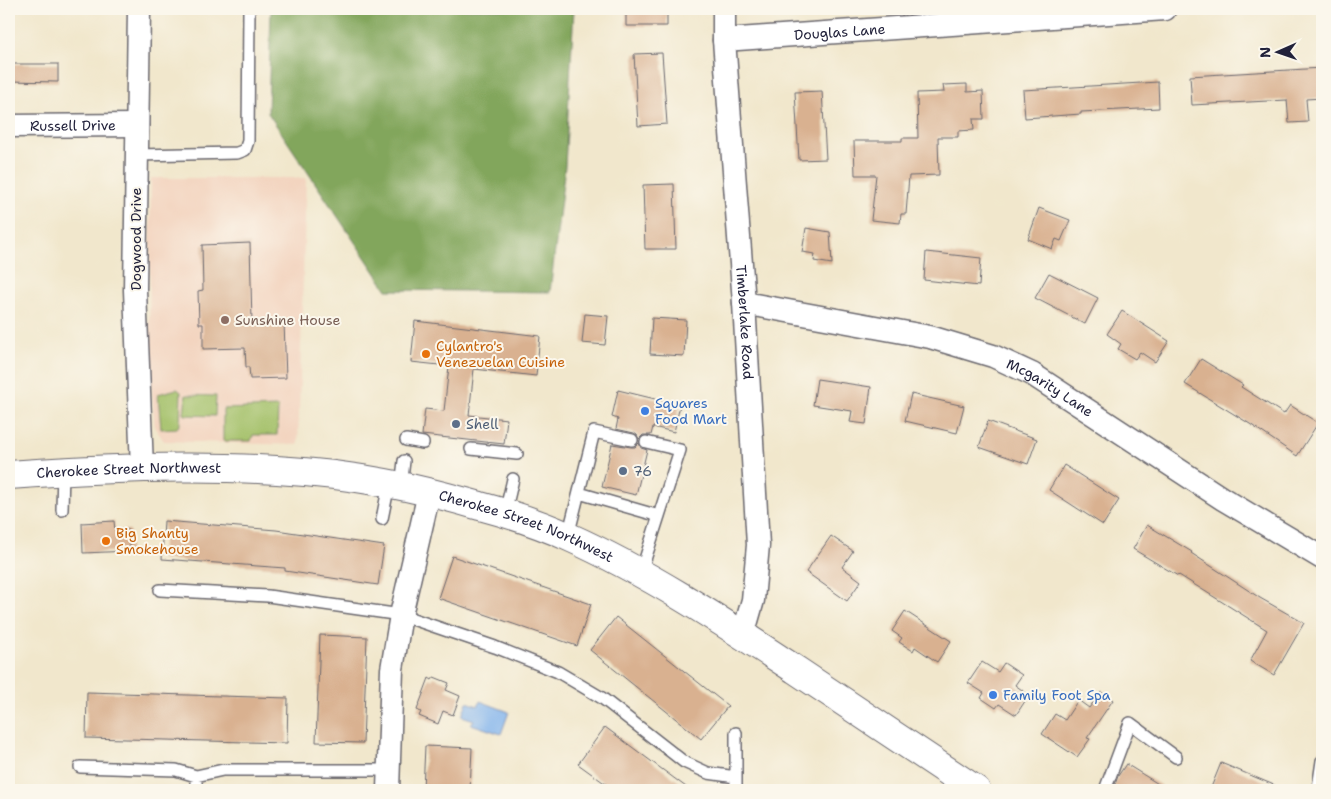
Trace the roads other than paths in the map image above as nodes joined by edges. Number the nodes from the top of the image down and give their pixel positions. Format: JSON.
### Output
{"nodes":[{"id":1,"x":139,"y":9,"type":"edge"},
{"id":2,"x":249,"y":9,"type":"edge"},
{"id":3,"x":724,"y":9,"type":"edge"},
{"id":4,"x":1165,"y":9,"type":"edge"},
{"id":5,"x":724,"y":40,"type":"junction"},
{"id":6,"x":137,"y":125,"type":"junction"},
{"id":7,"x":9,"y":126,"type":"edge"},
{"id":8,"x":136,"y":156,"type":"junction"},
{"id":9,"x":744,"y":303,"type":"junction"},
{"id":10,"x":406,"y":440,"type":"dead end"},
{"id":11,"x":632,"y":440,"type":"dead end"},
{"id":12,"x":423,"y":442,"type":"dead end"},
{"id":13,"x":646,"y":442,"type":"dead end"},
{"id":14,"x":472,"y":449,"type":"dead end"},
{"id":15,"x":517,"y":454,"type":"dead end"},
{"id":16,"x":142,"y":468,"type":"junction"},
{"id":17,"x":63,"y":471,"type":"junction"},
{"id":18,"x":9,"y":475,"type":"edge"},
{"id":19,"x":398,"y":477,"type":"junction"},
{"id":20,"x":513,"y":479,"type":"dead end"},
{"id":21,"x":429,"y":493,"type":"junction"},
{"id":22,"x":579,"y":493,"type":"junction"},
{"id":23,"x":62,"y":510,"type":"dead end"},
{"id":24,"x":505,"y":513,"type":"junction"},
{"id":25,"x":659,"y":516,"type":"junction"},
{"id":26,"x":382,"y":519,"type":"dead end"},
{"id":27,"x":568,"y":536,"type":"junction"},
{"id":28,"x":1322,"y":558,"type":"edge"},
{"id":29,"x":641,"y":572,"type":"junction"},
{"id":30,"x":160,"y":590,"type":"dead end"},
{"id":31,"x":401,"y":615,"type":"junction"},
{"id":32,"x":743,"y":635,"type":"junction"},
{"id":33,"x":736,"y":733,"type":"dead end"},
{"id":34,"x":1176,"y":757,"type":"dead end"},
{"id":35,"x":1322,"y":761,"type":"edge"},
{"id":36,"x":80,"y":767,"type":"dead end"},
{"id":37,"x":196,"y":776,"type":"junction"},
{"id":38,"x":736,"y":777,"type":"junction"},
{"id":39,"x":388,"y":780,"type":"edge"},
{"id":40,"x":1318,"y":788,"type":"dead end"},
{"id":41,"x":196,"y":790,"type":"edge"},
{"id":42,"x":736,"y":790,"type":"edge"},
{"id":43,"x":976,"y":790,"type":"edge"},
{"id":44,"x":1104,"y":790,"type":"edge"}],
"edges":[{"from":1,"to":6,"type":"street","name":"Dogwood Drive"},
{"from":2,"to":8,"type":"lane"},
{"from":3,"to":5,"type":"street","name":"Timberlake Road"},
{"from":4,"to":5,"type":"street","name":"Douglas Lane"},
{"from":5,"to":9,"type":"street","name":"Timberlake Road"},
{"from":6,"to":7,"type":"street","name":"Russell Drive"},
{"from":6,"to":8,"type":"street","name":"Dogwood Drive"},
{"from":8,"to":16,"type":"street","name":"Dogwood Drive"},
{"from":9,"to":28,"type":"street","name":"Mcgarity Lane"},
{"from":9,"to":32,"type":"street","name":"Timberlake Road"},
{"from":10,"to":12,"type":"lane"},
{"from":11,"to":22,"type":"lane"},
{"from":13,"to":25,"type":"lane"},
{"from":14,"to":15,"type":"lane"},
{"from":16,"to":17,"type":"main road","name":"Cherokee Street Northwest"},
{"from":16,"to":19,"type":"main road","name":"Cherokee Street Northwest"},
{"from":17,"to":18,"type":"main road","name":"Cherokee Street Northwest"},
{"from":17,"to":23,"type":"lane"},
{"from":19,"to":21,"type":"main road","name":"Cherokee Street Northwest"},
{"from":19,"to":26,"type":"lane"},
{"from":20,"to":24,"type":"lane"},
{"from":21,"to":24,"type":"main road","name":"Cherokee Street Northwest"},
{"from":21,"to":31,"type":"street"},
{"from":22,"to":25,"type":"lane"},
{"from":22,"to":27,"type":"lane"},
{"from":24,"to":27,"type":"main road","name":"Cherokee Street Northwest"},
{"from":25,"to":29,"type":"lane"},
{"from":27,"to":29,"type":"main road","name":"Cherokee Street Northwest"},
{"from":29,"to":32,"type":"main road","name":"Cherokee Street Northwest"},
{"from":30,"to":31,"type":"lane"},
{"from":31,"to":38,"type":"lane"},
{"from":31,"to":39,"type":"street"},
{"from":32,"to":43,"type":"main road","name":"Cherokee Street Northwest"},
{"from":33,"to":38,"type":"lane"},
{"from":34,"to":44,"type":"lane"},
{"from":35,"to":40,"type":"lane"},
{"from":36,"to":37,"type":"lane"},
{"from":37,"to":39,"type":"lane"},
{"from":37,"to":41,"type":"lane"},
{"from":38,"to":42,"type":"lane"}]}
